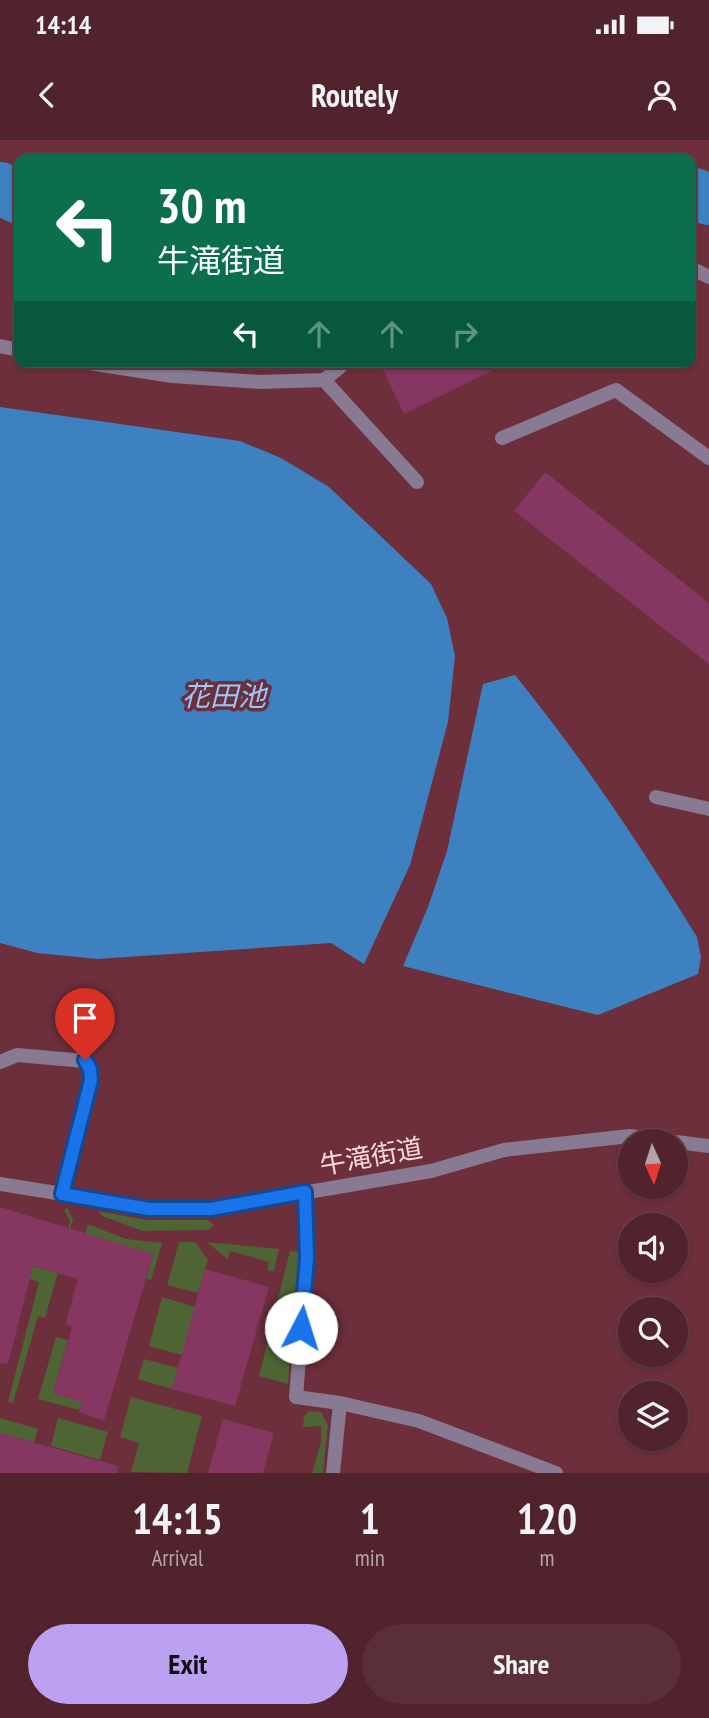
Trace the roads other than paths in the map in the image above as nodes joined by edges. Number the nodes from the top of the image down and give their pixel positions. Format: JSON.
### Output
{"nodes":[{"id":1,"x":121,"y":368,"type":"edge"},
{"id":2,"x":338,"y":368,"type":"edge"},
{"id":3,"x":324,"y":380,"type":"junction"},
{"id":4,"x":502,"y":438,"type":"dead end"},
{"id":5,"x":709,"y":458,"type":"edge"},
{"id":6,"x":417,"y":482,"type":"dead end"},
{"id":7,"x":656,"y":797,"type":"dead end"},
{"id":8,"x":709,"y":809,"type":"edge"},
{"id":9,"x":0,"y":1062,"type":"edge"},
{"id":10,"x":618,"y":1137,"type":"edge"},
{"id":11,"x":688,"y":1143,"type":"edge"},
{"id":12,"x":709,"y":1146,"type":"edge"},
{"id":13,"x":0,"y":1184,"type":"edge"},
{"id":14,"x":305,"y":1192,"type":"junction"},
{"id":15,"x":62,"y":1194,"type":"junction"},
{"id":16,"x":340,"y":1403,"type":"junction"},
{"id":17,"x":333,"y":1473,"type":"edge"},
{"id":18,"x":556,"y":1473,"type":"edge"}],
"edges":[{"from":1,"to":3,"type":"street"},
{"from":2,"to":3,"type":"street"},
{"from":3,"to":6,"type":"street"},
{"from":4,"to":5,"type":"street"},
{"from":7,"to":8,"type":"street"},
{"from":9,"to":15,"type":"street"},
{"from":10,"to":14,"type":"street","name":"牛滝街道"},
{"from":11,"to":12,"type":"street"},
{"from":13,"to":15,"type":"street","name":"牛滝街道"},
{"from":14,"to":15,"type":"street","name":"牛滝街道"},
{"from":14,"to":16,"type":"street"},
{"from":16,"to":17,"type":"street"},
{"from":16,"to":18,"type":"street"}]}
